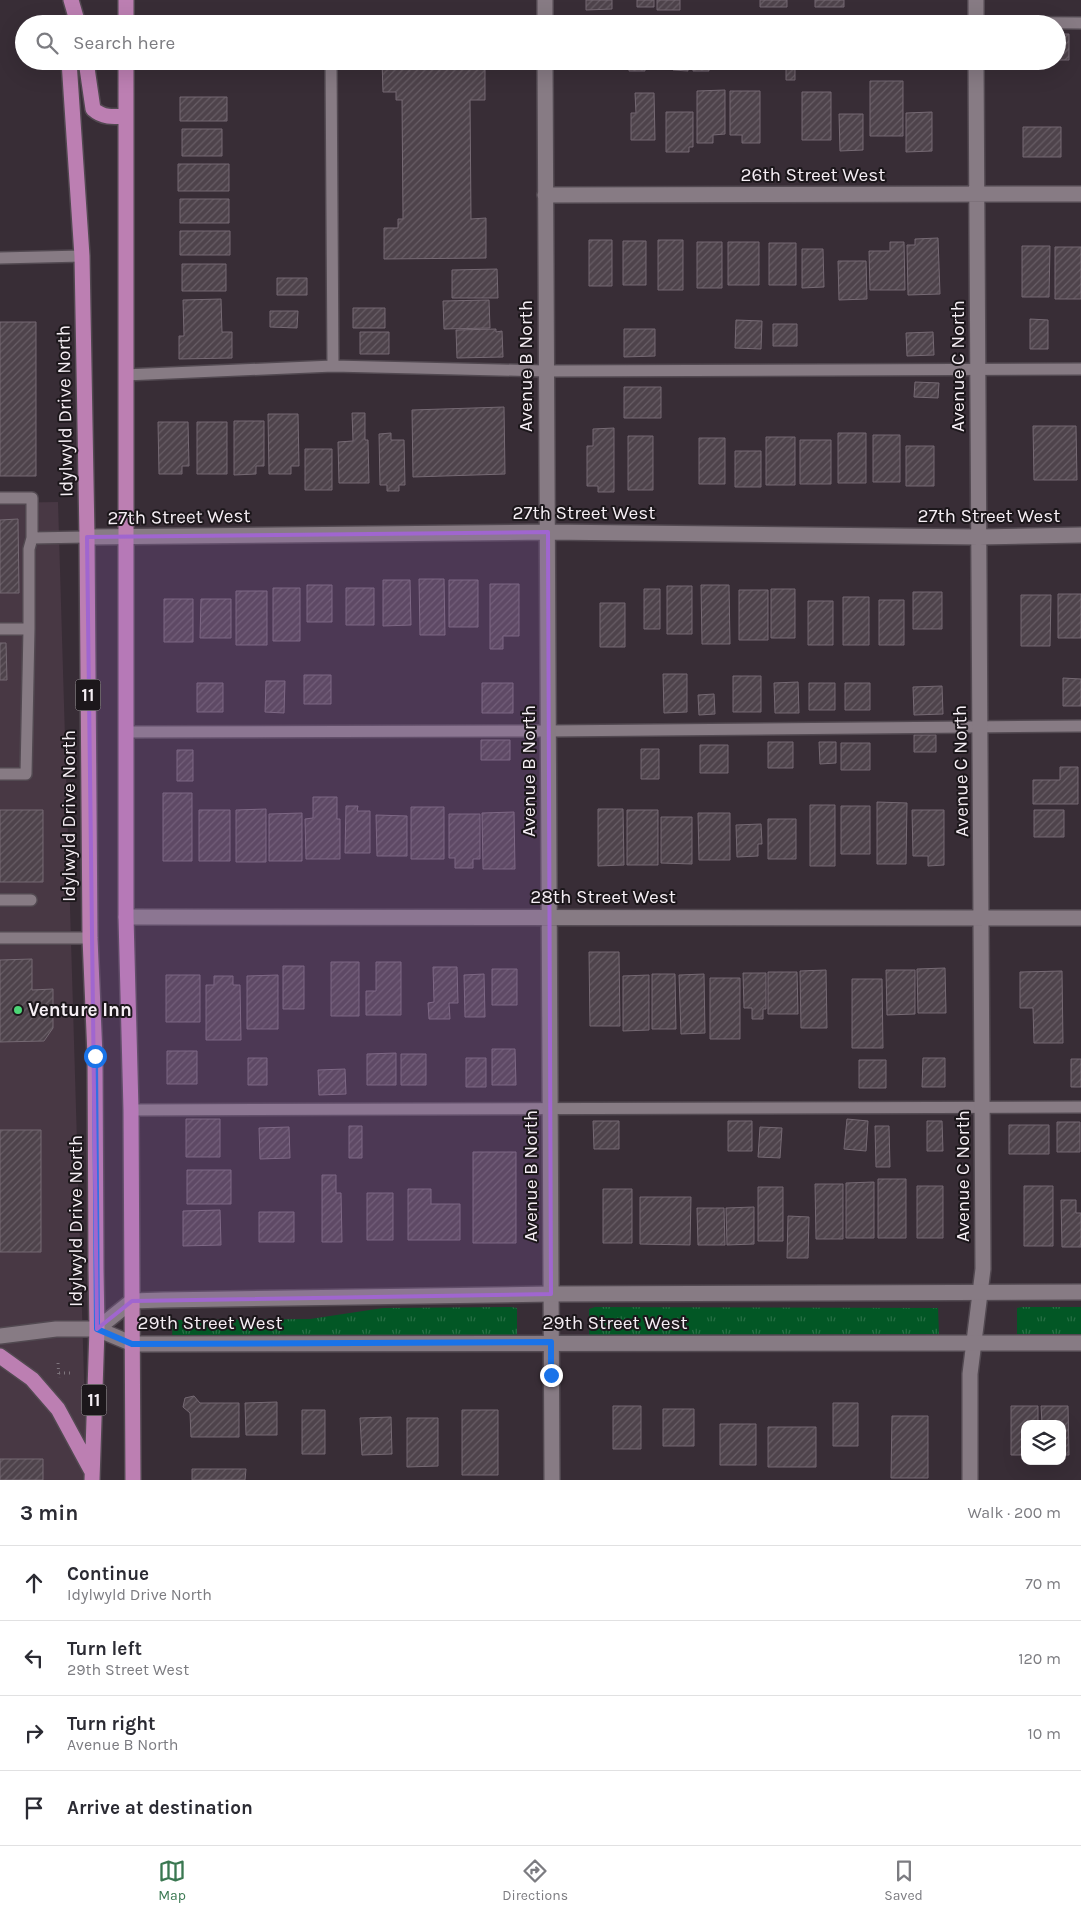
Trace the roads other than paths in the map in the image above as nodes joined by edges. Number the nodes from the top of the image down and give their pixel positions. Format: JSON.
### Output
{"nodes":[{"id":1,"x":69,"y":0,"type":"edge"},
{"id":2,"x":126,"y":0,"type":"edge"},
{"id":3,"x":545,"y":0,"type":"edge"},
{"id":4,"x":976,"y":0,"type":"edge"},
{"id":5,"x":68,"y":15,"type":"edge"},
{"id":6,"x":75,"y":15,"type":"edge"},
{"id":7,"x":126,"y":15,"type":"edge"},
{"id":8,"x":545,"y":15,"type":"edge"},
{"id":9,"x":976,"y":15,"type":"edge"},
{"id":10,"x":1066,"y":23,"type":"edge"},
{"id":11,"x":1081,"y":23,"type":"edge"},
{"id":12,"x":70,"y":70,"type":"edge"},
{"id":13,"x":87,"y":70,"type":"edge"},
{"id":14,"x":126,"y":70,"type":"edge"},
{"id":15,"x":331,"y":70,"type":"edge"},
{"id":16,"x":545,"y":70,"type":"edge"},
{"id":17,"x":976,"y":70,"type":"edge"},
{"id":18,"x":126,"y":116,"type":"junction"},
{"id":19,"x":1081,"y":194,"type":"edge"},
{"id":20,"x":545,"y":195,"type":"junction"},
{"id":21,"x":977,"y":195,"type":"junction"},
{"id":22,"x":82,"y":256,"type":"junction"},
{"id":23,"x":0,"y":258,"type":"edge"},
{"id":24,"x":334,"y":366,"type":"junction"},
{"id":25,"x":978,"y":369,"type":"junction"},
{"id":26,"x":1081,"y":369,"type":"edge"},
{"id":27,"x":546,"y":371,"type":"junction"},
{"id":28,"x":125,"y":375,"type":"junction"},
{"id":29,"x":0,"y":498,"type":"edge"},
{"id":30,"x":548,"y":532,"type":"junction"},
{"id":31,"x":1081,"y":535,"type":"edge"},
{"id":32,"x":979,"y":537,"type":"junction"},
{"id":33,"x":32,"y":538,"type":"junction"},
{"id":34,"x":87,"y":538,"type":"junction"},
{"id":35,"x":125,"y":538,"type":"junction"},
{"id":36,"x":0,"y":629,"type":"edge"},
{"id":37,"x":29,"y":629,"type":"junction"},
{"id":38,"x":980,"y":726,"type":"junction"},
{"id":39,"x":1081,"y":726,"type":"edge"},
{"id":40,"x":549,"y":731,"type":"junction"},
{"id":41,"x":126,"y":732,"type":"junction"},
{"id":42,"x":0,"y":774,"type":"edge"},
{"id":43,"x":0,"y":900,"type":"edge"},
{"id":44,"x":31,"y":900,"type":"dead end"},
{"id":45,"x":549,"y":916,"type":"junction"},
{"id":46,"x":126,"y":917,"type":"junction"},
{"id":47,"x":982,"y":918,"type":"junction"},
{"id":48,"x":1081,"y":918,"type":"edge"},
{"id":49,"x":0,"y":938,"type":"edge"},
{"id":50,"x":90,"y":938,"type":"junction"},
{"id":51,"x":983,"y":1107,"type":"junction"},
{"id":52,"x":1081,"y":1107,"type":"edge"},
{"id":53,"x":550,"y":1108,"type":"junction"},
{"id":54,"x":131,"y":1110,"type":"junction"},
{"id":55,"x":981,"y":1292,"type":"junction"},
{"id":56,"x":1081,"y":1292,"type":"edge"},
{"id":57,"x":551,"y":1294,"type":"junction"},
{"id":58,"x":132,"y":1301,"type":"junction"},
{"id":59,"x":97,"y":1329,"type":"junction"},
{"id":60,"x":0,"y":1336,"type":"edge"},
{"id":61,"x":551,"y":1342,"type":"junction"},
{"id":62,"x":974,"y":1343,"type":"junction"},
{"id":63,"x":1081,"y":1343,"type":"edge"},
{"id":64,"x":132,"y":1344,"type":"junction"},
{"id":65,"x":0,"y":1356,"type":"edge"},
{"id":66,"x":92,"y":1476,"type":"edge"},
{"id":67,"x":132,"y":1480,"type":"edge"},
{"id":68,"x":552,"y":1480,"type":"edge"},
{"id":69,"x":970,"y":1480,"type":"edge"}],
"edges":[{"from":1,"to":5,"type":"main road"},
{"from":1,"to":6,"type":"main road"},
{"from":2,"to":7,"type":"main road"},
{"from":3,"to":8,"type":"street"},
{"from":4,"to":9,"type":"street"},
{"from":10,"to":11,"type":"lane"},
{"from":12,"to":22,"type":"main road","name":"Idylwyld Drive North","number":"11"},
{"from":13,"to":18,"type":"main road"},
{"from":14,"to":18,"type":"main road","number":"11"},
{"from":15,"to":24,"type":"lane"},
{"from":16,"to":20,"type":"street","name":"Avenue B North"},
{"from":17,"to":21,"type":"street","name":"Avenue C North"},
{"from":18,"to":28,"type":"main road","number":"11"},
{"from":19,"to":21,"type":"street","name":"26th Street West"},
{"from":20,"to":21,"type":"street","name":"26th Street West"},
{"from":20,"to":27,"type":"street","name":"Avenue B North"},
{"from":21,"to":25,"type":"street","name":"Avenue C North"},
{"from":22,"to":23,"type":"lane"},
{"from":22,"to":34,"type":"main road","name":"Idylwyld Drive North","number":"11"},
{"from":24,"to":27,"type":"lane"},
{"from":24,"to":28,"type":"lane"},
{"from":25,"to":26,"type":"lane"},
{"from":25,"to":27,"type":"lane"},
{"from":25,"to":32,"type":"street","name":"Avenue C North"},
{"from":27,"to":30,"type":"street","name":"Avenue B North"},
{"from":28,"to":35,"type":"main road","number":"11"},
{"from":29,"to":33,"type":"lane"},
{"from":30,"to":32,"type":"street","name":"27th Street West"},
{"from":30,"to":35,"type":"street","name":"27th Street West"},
{"from":30,"to":40,"type":"street","name":"Avenue B North"},
{"from":31,"to":32,"type":"street","name":"27th Street West"},
{"from":32,"to":38,"type":"street","name":"Avenue C North"},
{"from":33,"to":34,"type":"lane"},
{"from":33,"to":37,"type":"lane"},
{"from":34,"to":35,"type":"street","name":"27th Street West"},
{"from":34,"to":50,"type":"main road","name":"Idylwyld Drive North","number":"11"},
{"from":35,"to":41,"type":"main road","number":"11"},
{"from":36,"to":37,"type":"lane"},
{"from":37,"to":42,"type":"lane"},
{"from":38,"to":39,"type":"lane"},
{"from":38,"to":40,"type":"lane"},
{"from":38,"to":47,"type":"street","name":"Avenue C North"},
{"from":40,"to":41,"type":"lane"},
{"from":40,"to":45,"type":"street","name":"Avenue B North"},
{"from":41,"to":46,"type":"main road","number":"11"},
{"from":43,"to":44,"type":"lane"},
{"from":45,"to":46,"type":"street","name":"28th Street West"},
{"from":45,"to":47,"type":"street","name":"28th Street West"},
{"from":45,"to":53,"type":"street","name":"Avenue B North"},
{"from":46,"to":54,"type":"main road","number":"11"},
{"from":47,"to":48,"type":"street","name":"28th Street West"},
{"from":47,"to":51,"type":"street","name":"Avenue C North"},
{"from":49,"to":50,"type":"lane"},
{"from":50,"to":59,"type":"main road","name":"Idylwyld Drive North","number":"11"},
{"from":51,"to":52,"type":"lane"},
{"from":51,"to":53,"type":"lane"},
{"from":51,"to":55,"type":"street","name":"Avenue C North"},
{"from":53,"to":54,"type":"lane"},
{"from":53,"to":57,"type":"street","name":"Avenue B North"},
{"from":54,"to":58,"type":"main road","number":"11"},
{"from":55,"to":56,"type":"street","name":"29th Street West"},
{"from":55,"to":57,"type":"street","name":"29th Street West"},
{"from":55,"to":62,"type":"street","name":"Avenue C North"},
{"from":57,"to":58,"type":"street","name":"29th Street West"},
{"from":57,"to":61,"type":"street","name":"Avenue B North"},
{"from":58,"to":59,"type":"street","name":"29th Street West"},
{"from":58,"to":64,"type":"main road","number":"11"},
{"from":59,"to":60,"type":"street"},
{"from":59,"to":64,"type":"street","name":"29th Street West"},
{"from":59,"to":66,"type":"main road","name":"Idylwyld Drive North","number":"11"},
{"from":61,"to":62,"type":"street","name":"29th Street West"},
{"from":61,"to":64,"type":"street","name":"29th Street West"},
{"from":61,"to":68,"type":"street","name":"Avenue B North"},
{"from":62,"to":63,"type":"street","name":"29th Street West"},
{"from":62,"to":69,"type":"street","name":"Avenue C North"},
{"from":64,"to":67,"type":"main road","number":"11"},
{"from":65,"to":66,"type":"main road"}]}
